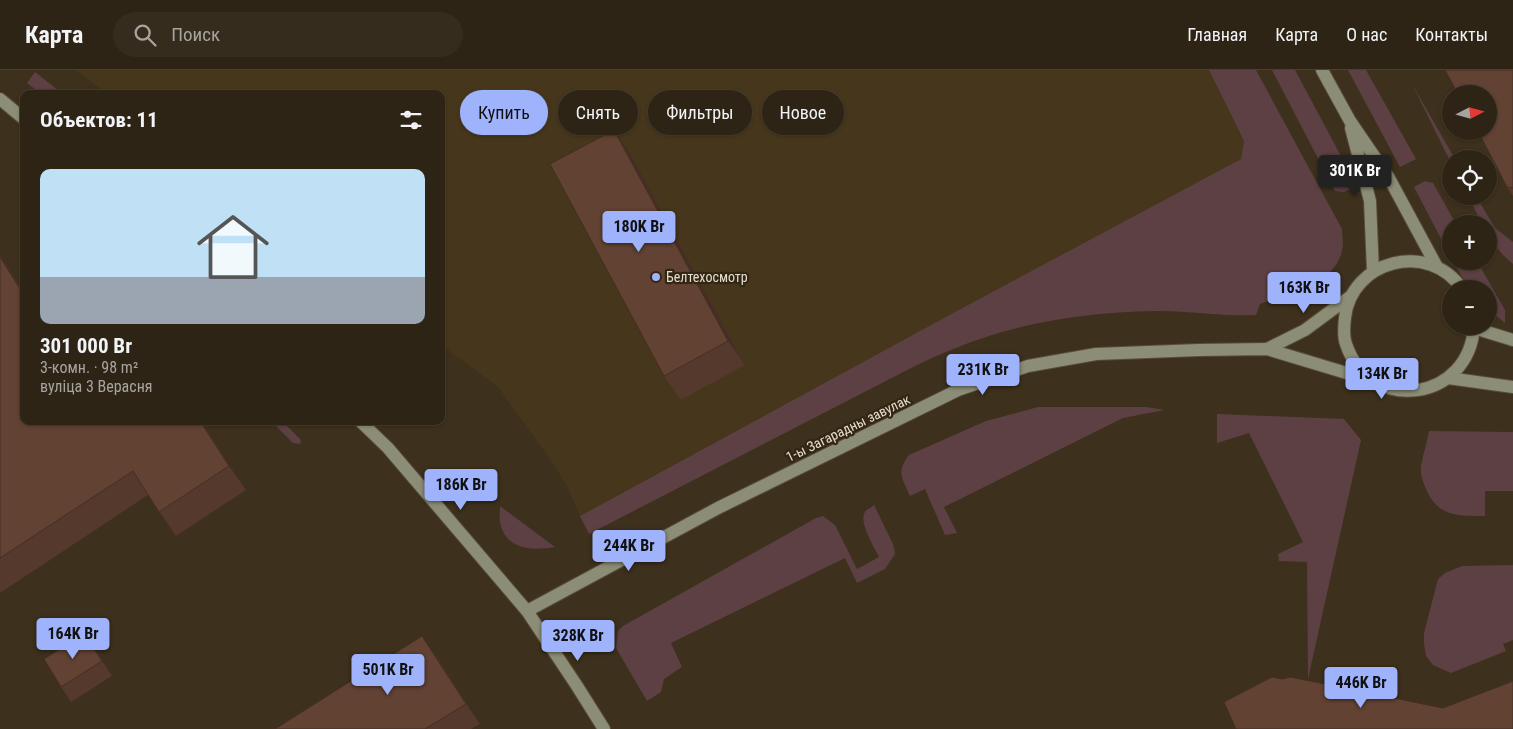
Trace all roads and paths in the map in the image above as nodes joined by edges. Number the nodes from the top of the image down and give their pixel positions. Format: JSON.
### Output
{"nodes":[{"id":1,"x":1322,"y":70,"type":"edge"},
{"id":2,"x":0,"y":99,"type":"edge"},
{"id":3,"x":20,"y":116,"type":"edge"},
{"id":4,"x":1350,"y":121,"type":"junction"},
{"id":5,"x":1437,"y":267,"type":"junction"},
{"id":6,"x":1373,"y":271,"type":"junction"},
{"id":7,"x":1454,"y":280,"type":"edge"},
{"id":8,"x":1351,"y":296,"type":"junction"},
{"id":9,"x":1473,"y":335,"type":"edge"},
{"id":10,"x":1497,"y":335,"type":"edge"},
{"id":11,"x":1513,"y":340,"type":"edge"},
{"id":12,"x":1267,"y":349,"type":"junction"},
{"id":13,"x":1448,"y":378,"type":"junction"},
{"id":14,"x":1373,"y":381,"type":"junction"},
{"id":15,"x":1513,"y":387,"type":"edge"},
{"id":16,"x":364,"y":425,"type":"edge"},
{"id":17,"x":526,"y":611,"type":"junction"},
{"id":18,"x":604,"y":729,"type":"edge"}],
"edges":[{"from":1,"to":4,"type":"main road"},
{"from":2,"to":3,"type":"main road"},
{"from":4,"to":5,"type":"main road"},
{"from":4,"to":6,"type":"main road"},
{"from":5,"to":6,"type":"main road"},
{"from":5,"to":7,"type":"main road"},
{"from":6,"to":8,"type":"main road"},
{"from":8,"to":12,"type":"main road","name":"1-ы Загарадны завулак"},
{"from":8,"to":14,"type":"main road"},
{"from":9,"to":13,"type":"main road"},
{"from":10,"to":11,"type":"main road"},
{"from":12,"to":14,"type":"main road","name":"1-ы Загарадны завулак"},
{"from":12,"to":17,"type":"main road","name":"1-ы Загарадны завулак"},
{"from":13,"to":14,"type":"main road","name":"1-ы Загарадны завулак"},
{"from":13,"to":15,"type":"main road"},
{"from":16,"to":17,"type":"main road"},
{"from":17,"to":18,"type":"main road"}]}
